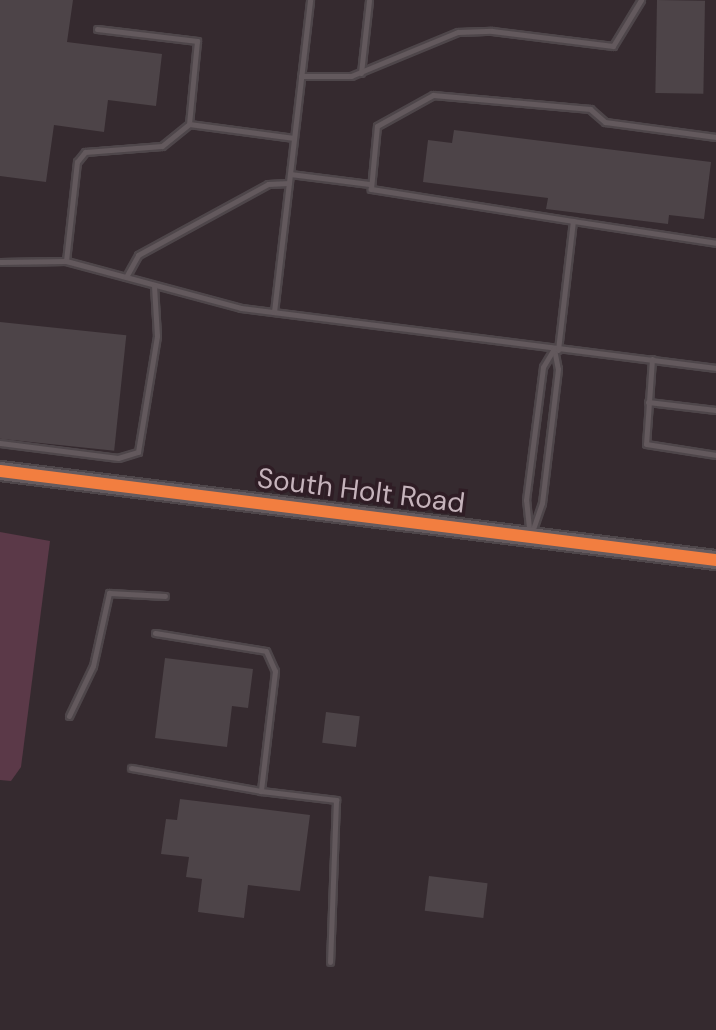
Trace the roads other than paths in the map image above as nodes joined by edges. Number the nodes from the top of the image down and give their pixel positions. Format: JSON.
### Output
{"nodes":[{"id":1,"x":310,"y":0,"type":"edge"},
{"id":2,"x":369,"y":0,"type":"edge"},
{"id":3,"x":641,"y":0,"type":"edge"},
{"id":4,"x":97,"y":29,"type":"dead end"},
{"id":5,"x":361,"y":73,"type":"junction"},
{"id":6,"x":301,"y":76,"type":"junction"},
{"id":7,"x":189,"y":124,"type":"junction"},
{"id":8,"x":716,"y":137,"type":"edge"},
{"id":9,"x":294,"y":138,"type":"junction"},
{"id":10,"x":290,"y":174,"type":"junction"},
{"id":11,"x":289,"y":183,"type":"junction"},
{"id":12,"x":369,"y":184,"type":"junction"},
{"id":13,"x":573,"y":221,"type":"junction"},
{"id":14,"x":716,"y":243,"type":"edge"},
{"id":15,"x":66,"y":261,"type":"junction"},
{"id":16,"x":0,"y":262,"type":"edge"},
{"id":17,"x":126,"y":277,"type":"junction"},
{"id":18,"x":154,"y":286,"type":"junction"},
{"id":19,"x":274,"y":312,"type":"junction"},
{"id":20,"x":556,"y":350,"type":"junction"},
{"id":21,"x":652,"y":359,"type":"junction"},
{"id":22,"x":716,"y":368,"type":"edge"},
{"id":23,"x":648,"y":402,"type":"junction"},
{"id":24,"x":716,"y":410,"type":"edge"},
{"id":25,"x":0,"y":443,"type":"edge"},
{"id":26,"x":716,"y":455,"type":"edge"},
{"id":27,"x":0,"y":471,"type":"edge"},
{"id":28,"x":530,"y":537,"type":"junction"},
{"id":29,"x":716,"y":560,"type":"edge"},
{"id":30,"x":165,"y":596,"type":"dead end"},
{"id":31,"x":155,"y":633,"type":"dead end"},
{"id":32,"x":69,"y":716,"type":"dead end"},
{"id":33,"x":131,"y":768,"type":"dead end"},
{"id":34,"x":261,"y":791,"type":"junction"},
{"id":35,"x":330,"y":962,"type":"dead end"}],
"edges":[{"from":1,"to":6,"type":"lane"},
{"from":2,"to":5,"type":"lane"},
{"from":3,"to":5,"type":"lane"},
{"from":4,"to":7,"type":"lane"},
{"from":5,"to":6,"type":"lane"},
{"from":6,"to":9,"type":"lane"},
{"from":7,"to":9,"type":"lane"},
{"from":7,"to":15,"type":"lane"},
{"from":8,"to":12,"type":"lane"},
{"from":9,"to":10,"type":"lane"},
{"from":10,"to":11,"type":"lane"},
{"from":10,"to":12,"type":"lane"},
{"from":11,"to":17,"type":"lane"},
{"from":11,"to":19,"type":"lane"},
{"from":12,"to":13,"type":"lane"},
{"from":13,"to":14,"type":"lane"},
{"from":13,"to":20,"type":"lane"},
{"from":15,"to":16,"type":"lane"},
{"from":15,"to":17,"type":"lane"},
{"from":17,"to":18,"type":"lane"},
{"from":18,"to":19,"type":"lane"},
{"from":18,"to":25,"type":"lane"},
{"from":19,"to":20,"type":"lane"},
{"from":20,"to":21,"type":"lane"},
{"from":20,"to":28,"type":"lane"},
{"from":20,"to":28,"type":"lane"},
{"from":21,"to":22,"type":"lane"},
{"from":21,"to":23,"type":"lane"},
{"from":23,"to":24,"type":"lane"},
{"from":23,"to":26,"type":"lane"},
{"from":27,"to":28,"type":"main road","name":"South Holt Road"},
{"from":28,"to":29,"type":"main road","name":"South Holt Road"},
{"from":30,"to":32,"type":"lane"},
{"from":31,"to":34,"type":"lane"},
{"from":33,"to":34,"type":"lane"},
{"from":34,"to":35,"type":"lane"}]}
